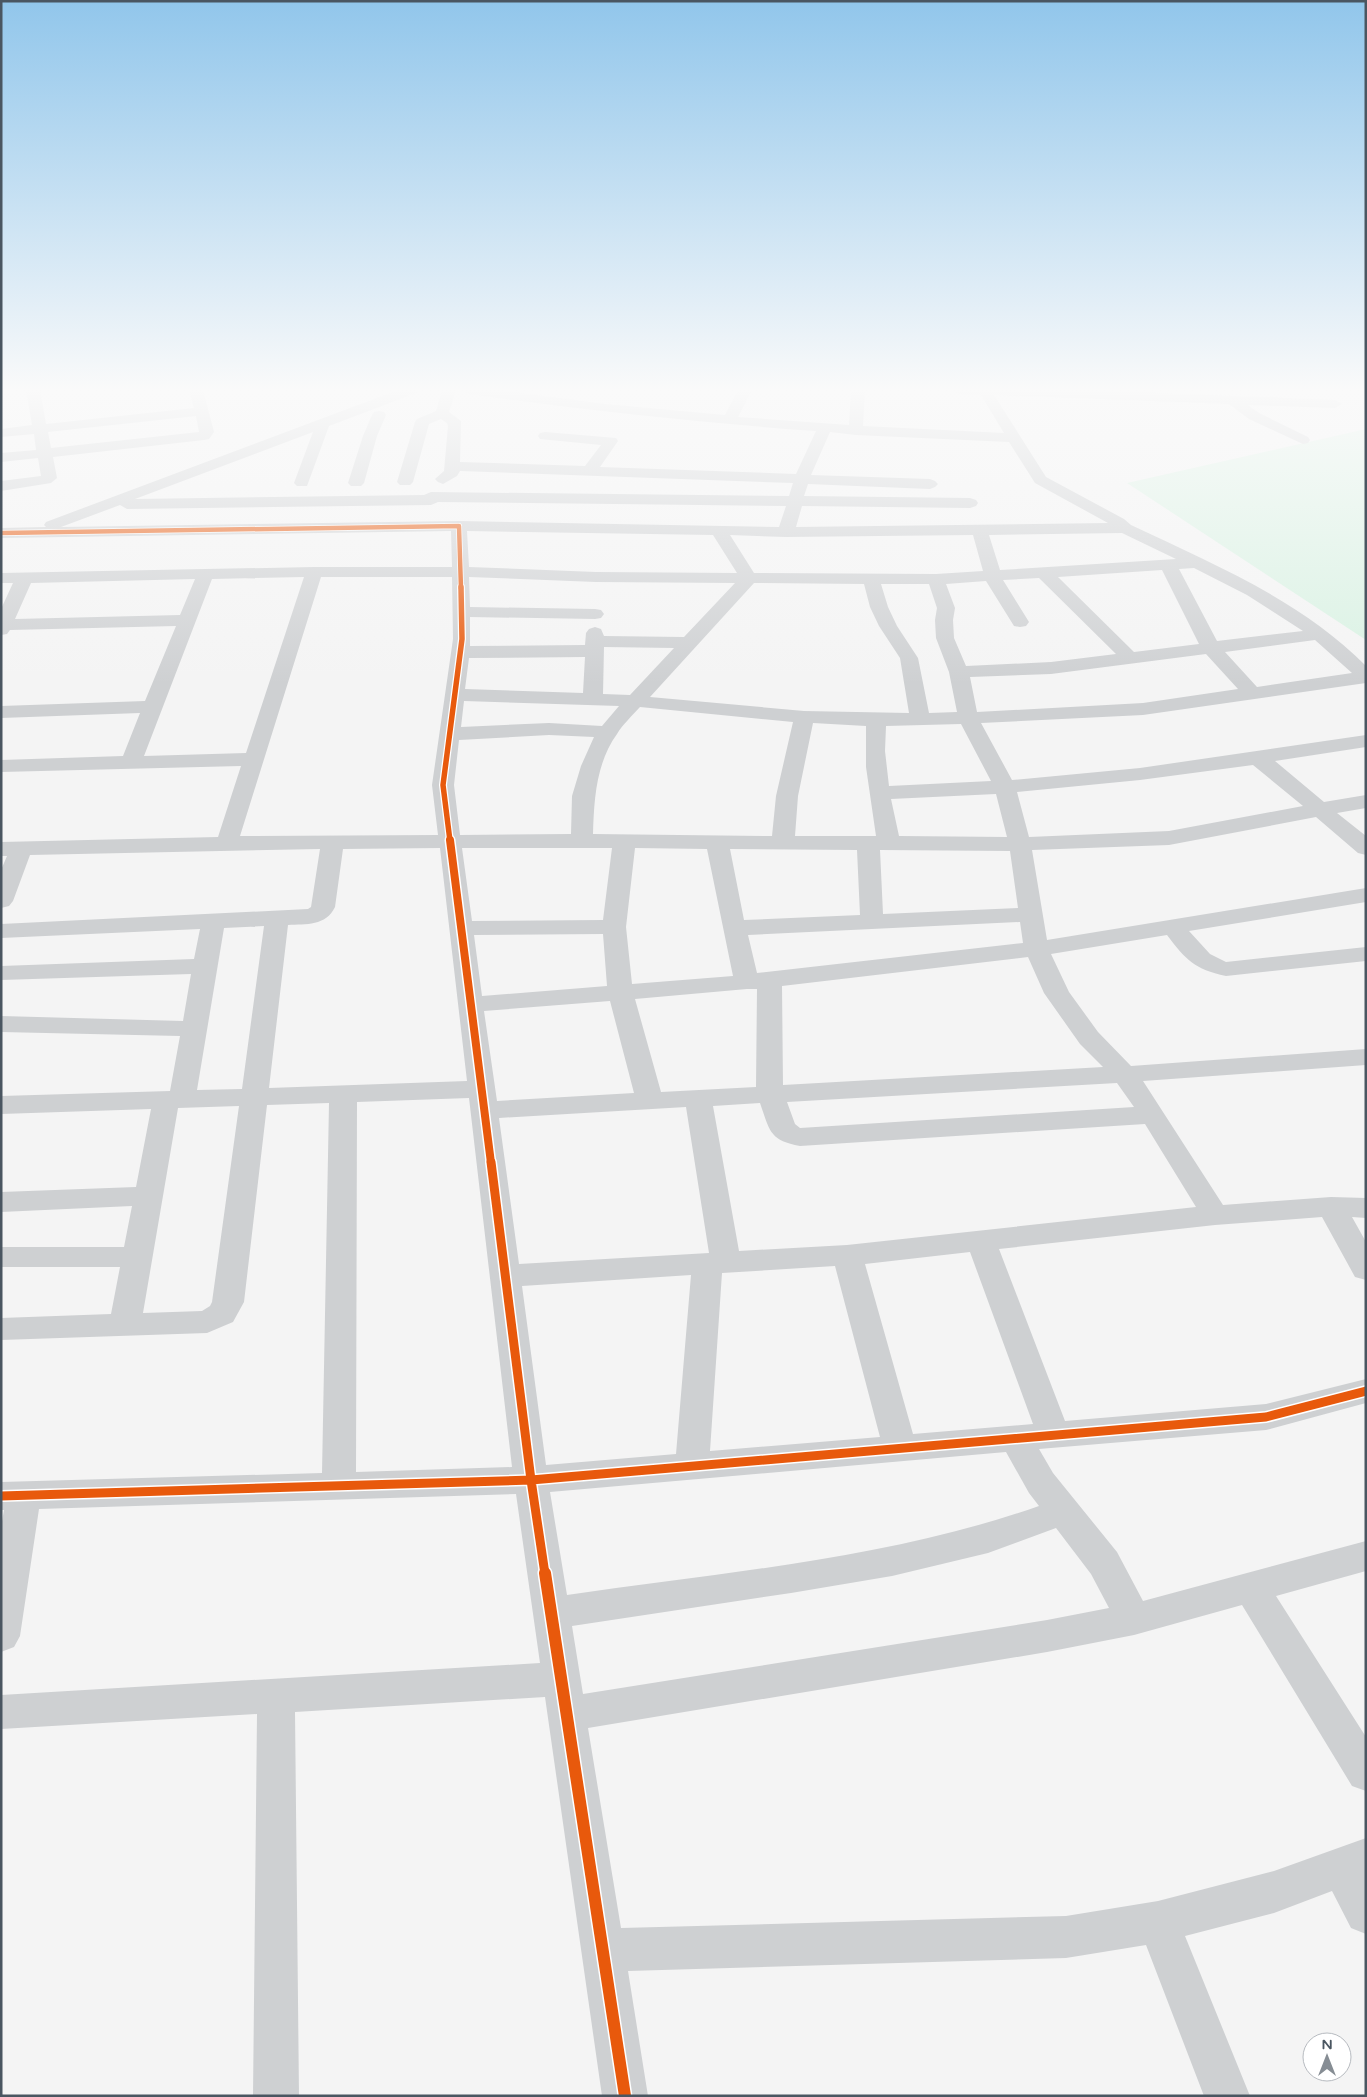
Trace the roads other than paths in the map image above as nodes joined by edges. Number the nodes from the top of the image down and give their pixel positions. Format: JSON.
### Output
{"nodes":[{"id":1,"x":150,"y":488,"type":"edge"},
{"id":2,"x":416,"y":488,"type":"edge"},
{"id":3,"x":438,"y":488,"type":"edge"},
{"id":4,"x":799,"y":488,"type":"edge"},
{"id":5,"x":1055,"y":488,"type":"edge"},
{"id":6,"x":430,"y":495,"type":"junction"},
{"id":7,"x":796,"y":500,"type":"junction"},
{"id":8,"x":970,"y":503,"type":"dead end"},
{"id":9,"x":108,"y":504,"type":"junction"},
{"id":10,"x":459,"y":526,"type":"junction"},
{"id":11,"x":1125,"y":528,"type":"junction"},
{"id":12,"x":718,"y":530,"type":"junction"},
{"id":13,"x":980,"y":531,"type":"junction"},
{"id":14,"x":35,"y":532,"type":"junction"},
{"id":15,"x":786,"y":532,"type":"junction"},
{"id":16,"x":1,"y":533,"type":"edge"},
{"id":17,"x":1196,"y":563,"type":"junction"},
{"id":18,"x":1168,"y":565,"type":"junction"},
{"id":19,"x":314,"y":572,"type":"junction"},
{"id":20,"x":460,"y":572,"type":"junction"},
{"id":21,"x":1044,"y":573,"type":"junction"},
{"id":22,"x":206,"y":575,"type":"junction"},
{"id":23,"x":994,"y":576,"type":"junction"},
{"id":24,"x":596,"y":577,"type":"junction"},
{"id":25,"x":1,"y":578,"type":"edge"},
{"id":26,"x":24,"y":578,"type":"junction"},
{"id":27,"x":749,"y":578,"type":"junction"},
{"id":28,"x":871,"y":579,"type":"junction"},
{"id":29,"x":936,"y":579,"type":"junction"},
{"id":30,"x":461,"y":612,"type":"junction"},
{"id":31,"x":595,"y":614,"type":"junction"},
{"id":32,"x":187,"y":620,"type":"junction"},
{"id":33,"x":1020,"y":622,"type":"dead end"},
{"id":34,"x":2,"y":627,"type":"edge"},
{"id":35,"x":1320,"y":634,"type":"junction"},
{"id":36,"x":690,"y":643,"type":"junction"},
{"id":37,"x":594,"y":646,"type":"junction"},
{"id":38,"x":1211,"y":648,"type":"junction"},
{"id":39,"x":460,"y":652,"type":"junction"},
{"id":40,"x":1130,"y":658,"type":"junction"},
{"id":41,"x":959,"y":672,"type":"junction"},
{"id":42,"x":1366,"y":677,"type":"edge"},
{"id":43,"x":1252,"y":693,"type":"junction"},
{"id":44,"x":455,"y":695,"type":"junction"},
{"id":45,"x":593,"y":700,"type":"junction"},
{"id":46,"x":635,"y":701,"type":"junction"},
{"id":47,"x":153,"y":707,"type":"junction"},
{"id":48,"x":1,"y":712,"type":"edge"},
{"id":49,"x":804,"y":717,"type":"junction"},
{"id":50,"x":968,"y":718,"type":"junction"},
{"id":51,"x":920,"y":719,"type":"junction"},
{"id":52,"x":876,"y":720,"type":"junction"},
{"id":53,"x":607,"y":732,"type":"junction"},
{"id":54,"x":449,"y":734,"type":"junction"},
{"id":55,"x":1366,"y":740,"type":"edge"},
{"id":56,"x":1258,"y":758,"type":"junction"},
{"id":57,"x":253,"y":759,"type":"junction"},
{"id":58,"x":131,"y":762,"type":"junction"},
{"id":59,"x":1,"y":766,"type":"edge"},
{"id":60,"x":1005,"y":787,"type":"junction"},
{"id":61,"x":879,"y":793,"type":"junction"},
{"id":62,"x":1366,"y":801,"type":"edge"},
{"id":63,"x":1321,"y":810,"type":"junction"},
{"id":64,"x":582,"y":841,"type":"junction"},
{"id":65,"x":450,"y":842,"type":"junction"},
{"id":66,"x":624,"y":842,"type":"junction"},
{"id":67,"x":717,"y":842,"type":"junction"},
{"id":68,"x":782,"y":842,"type":"junction"},
{"id":69,"x":879,"y":843,"type":"junction"},
{"id":70,"x":227,"y":844,"type":"junction"},
{"id":71,"x":332,"y":844,"type":"junction"},
{"id":72,"x":1020,"y":844,"type":"junction"},
{"id":73,"x":1366,"y":848,"type":"edge"},
{"id":74,"x":11,"y":849,"type":"edge"},
{"id":75,"x":3,"y":894,"type":"edge"},
{"id":76,"x":1366,"y":895,"type":"edge"},
{"id":77,"x":1031,"y":914,"type":"junction"},
{"id":78,"x":277,"y":918,"type":"junction"},
{"id":79,"x":213,"y":921,"type":"junction"},
{"id":80,"x":872,"y":922,"type":"junction"},
{"id":81,"x":614,"y":927,"type":"junction"},
{"id":82,"x":1174,"y":927,"type":"junction"},
{"id":83,"x":462,"y":928,"type":"junction"},
{"id":84,"x":734,"y":928,"type":"junction"},
{"id":85,"x":1,"y":931,"type":"edge"},
{"id":86,"x":1036,"y":949,"type":"junction"},
{"id":87,"x":1366,"y":954,"type":"edge"},
{"id":88,"x":205,"y":966,"type":"junction"},
{"id":89,"x":1,"y":973,"type":"edge"},
{"id":90,"x":758,"y":981,"type":"junction"},
{"id":91,"x":620,"y":992,"type":"junction"},
{"id":92,"x":471,"y":1005,"type":"junction"},
{"id":93,"x":1,"y":1024,"type":"edge"},
{"id":94,"x":194,"y":1029,"type":"junction"},
{"id":95,"x":1366,"y":1057,"type":"edge"},
{"id":96,"x":1125,"y":1076,"type":"junction"},
{"id":97,"x":343,"y":1094,"type":"junction"},
{"id":98,"x":770,"y":1094,"type":"junction"},
{"id":99,"x":255,"y":1097,"type":"junction"},
{"id":100,"x":698,"y":1098,"type":"junction"},
{"id":101,"x":174,"y":1099,"type":"junction"},
{"id":102,"x":483,"y":1100,"type":"junction"},
{"id":103,"x":650,"y":1101,"type":"junction"},
{"id":104,"x":1,"y":1105,"type":"edge"},
{"id":105,"x":1153,"y":1115,"type":"junction"},
{"id":106,"x":148,"y":1196,"type":"junction"},
{"id":107,"x":1,"y":1202,"type":"edge"},
{"id":108,"x":1332,"y":1207,"type":"junction"},
{"id":109,"x":1366,"y":1208,"type":"edge"},
{"id":110,"x":1215,"y":1215,"type":"junction"},
{"id":111,"x":981,"y":1240,"type":"junction"},
{"id":112,"x":846,"y":1255,"type":"junction"},
{"id":113,"x":1,"y":1257,"type":"edge"},
{"id":114,"x":138,"y":1257,"type":"junction"},
{"id":115,"x":717,"y":1263,"type":"junction"},
{"id":116,"x":1366,"y":1269,"type":"edge"},
{"id":117,"x":506,"y":1276,"type":"junction"},
{"id":118,"x":125,"y":1325,"type":"junction"},
{"id":119,"x":1,"y":1329,"type":"edge"},
{"id":120,"x":1366,"y":1391,"type":"edge"},
{"id":121,"x":1054,"y":1436,"type":"junction"},
{"id":122,"x":1016,"y":1439,"type":"junction"},
{"id":123,"x":900,"y":1448,"type":"junction"},
{"id":124,"x":692,"y":1466,"type":"junction"},
{"id":125,"x":531,"y":1480,"type":"junction"},
{"id":126,"x":339,"y":1486,"type":"junction"},
{"id":127,"x":13,"y":1496,"type":"edge"},
{"id":128,"x":1064,"y":1511,"type":"junction"},
{"id":129,"x":1366,"y":1556,"type":"edge"},
{"id":130,"x":1250,"y":1587,"type":"junction"},
{"id":131,"x":552,"y":1613,"type":"junction"},
{"id":132,"x":1134,"y":1619,"type":"junction"},
{"id":133,"x":1,"y":1636,"type":"edge"},
{"id":134,"x":276,"y":1695,"type":"junction"},
{"id":135,"x":564,"y":1696,"type":"junction"},
{"id":136,"x":1,"y":1712,"type":"edge"},
{"id":137,"x":1366,"y":1773,"type":"edge"},
{"id":138,"x":1354,"y":1862,"type":"edge"},
{"id":139,"x":1366,"y":1913,"type":"edge"},
{"id":140,"x":1158,"y":1922,"type":"junction"},
{"id":141,"x":603,"y":1950,"type":"junction"},
{"id":142,"x":276,"y":2096,"type":"edge"},
{"id":143,"x":625,"y":2096,"type":"edge"},
{"id":144,"x":1227,"y":2096,"type":"edge"}],
"edges":[{"from":1,"to":9,"type":"street"},
{"from":2,"to":6,"type":"street"},
{"from":3,"to":6,"type":"street"},
{"from":4,"to":7,"type":"street"},
{"from":5,"to":11,"type":"street"},
{"from":6,"to":7,"type":"street"},
{"from":6,"to":9,"type":"street"},
{"from":6,"to":10,"type":"street"},
{"from":6,"to":14,"type":"street"},
{"from":7,"to":8,"type":"street"},
{"from":7,"to":15,"type":"street"},
{"from":9,"to":14,"type":"street"},
{"from":10,"to":12,"type":"street"},
{"from":10,"to":20,"type":"street"},
{"from":11,"to":13,"type":"street"},
{"from":11,"to":17,"type":"street"},
{"from":12,"to":15,"type":"street"},
{"from":12,"to":27,"type":"street"},
{"from":13,"to":15,"type":"street"},
{"from":13,"to":23,"type":"street"},
{"from":14,"to":16,"type":"street"},
{"from":17,"to":18,"type":"street"},
{"from":17,"to":35,"type":"street"},
{"from":18,"to":21,"type":"street"},
{"from":18,"to":38,"type":"street"},
{"from":19,"to":20,"type":"street"},
{"from":19,"to":22,"type":"street"},
{"from":19,"to":57,"type":"street"},
{"from":20,"to":24,"type":"street"},
{"from":20,"to":30,"type":"street"},
{"from":21,"to":23,"type":"street"},
{"from":21,"to":40,"type":"street"},
{"from":22,"to":26,"type":"street"},
{"from":22,"to":32,"type":"street"},
{"from":23,"to":29,"type":"street"},
{"from":23,"to":33,"type":"street"},
{"from":24,"to":27,"type":"street"},
{"from":24,"to":31,"type":"street"},
{"from":25,"to":26,"type":"street"},
{"from":26,"to":34,"type":"street"},
{"from":27,"to":28,"type":"street"},
{"from":27,"to":36,"type":"street"},
{"from":28,"to":29,"type":"street"},
{"from":28,"to":51,"type":"street"},
{"from":29,"to":41,"type":"street"},
{"from":30,"to":31,"type":"street"},
{"from":30,"to":39,"type":"street"},
{"from":31,"to":37,"type":"street"},
{"from":32,"to":34,"type":"street"},
{"from":32,"to":47,"type":"street"},
{"from":35,"to":38,"type":"street"},
{"from":35,"to":42,"type":"street"},
{"from":36,"to":37,"type":"street"},
{"from":36,"to":46,"type":"street"},
{"from":37,"to":39,"type":"street"},
{"from":37,"to":45,"type":"street"},
{"from":38,"to":40,"type":"street"},
{"from":38,"to":43,"type":"street"},
{"from":39,"to":44,"type":"street"},
{"from":40,"to":41,"type":"street"},
{"from":41,"to":50,"type":"street"},
{"from":42,"to":43,"type":"street"},
{"from":43,"to":50,"type":"street"},
{"from":44,"to":45,"type":"street"},
{"from":44,"to":54,"type":"street"},
{"from":45,"to":46,"type":"street"},
{"from":46,"to":49,"type":"street"},
{"from":46,"to":53,"type":"street"},
{"from":47,"to":48,"type":"street"},
{"from":47,"to":58,"type":"street"},
{"from":49,"to":52,"type":"street"},
{"from":49,"to":68,"type":"street"},
{"from":50,"to":51,"type":"street"},
{"from":50,"to":60,"type":"street"},
{"from":51,"to":52,"type":"street"},
{"from":52,"to":61,"type":"street"},
{"from":53,"to":54,"type":"street"},
{"from":53,"to":64,"type":"street"},
{"from":54,"to":65,"type":"street"},
{"from":55,"to":56,"type":"street"},
{"from":56,"to":60,"type":"street"},
{"from":56,"to":63,"type":"street"},
{"from":57,"to":58,"type":"street"},
{"from":57,"to":70,"type":"street"},
{"from":58,"to":59,"type":"street"},
{"from":60,"to":61,"type":"street"},
{"from":60,"to":72,"type":"street"},
{"from":61,"to":69,"type":"street"},
{"from":62,"to":63,"type":"street"},
{"from":63,"to":72,"type":"street"},
{"from":63,"to":73,"type":"street"},
{"from":64,"to":65,"type":"street"},
{"from":64,"to":66,"type":"street"},
{"from":65,"to":71,"type":"street"},
{"from":65,"to":83,"type":"street"},
{"from":66,"to":67,"type":"street"},
{"from":66,"to":81,"type":"street"},
{"from":67,"to":68,"type":"street"},
{"from":67,"to":84,"type":"street"},
{"from":68,"to":69,"type":"street"},
{"from":69,"to":72,"type":"street"},
{"from":69,"to":80,"type":"street"},
{"from":70,"to":71,"type":"street"},
{"from":70,"to":74,"type":"street"},
{"from":71,"to":78,"type":"street"},
{"from":72,"to":77,"type":"street"},
{"from":74,"to":75,"type":"street"},
{"from":76,"to":82,"type":"street"},
{"from":77,"to":80,"type":"street"},
{"from":77,"to":86,"type":"street"},
{"from":78,"to":79,"type":"street"},
{"from":78,"to":99,"type":"street"},
{"from":79,"to":85,"type":"street"},
{"from":79,"to":88,"type":"street"},
{"from":80,"to":84,"type":"street"},
{"from":81,"to":83,"type":"street"},
{"from":81,"to":91,"type":"street"},
{"from":82,"to":86,"type":"street"},
{"from":82,"to":87,"type":"street"},
{"from":83,"to":92,"type":"street"},
{"from":84,"to":90,"type":"street"},
{"from":86,"to":90,"type":"street"},
{"from":86,"to":96,"type":"street"},
{"from":88,"to":89,"type":"street"},
{"from":88,"to":94,"type":"street"},
{"from":90,"to":91,"type":"street"},
{"from":90,"to":98,"type":"street"},
{"from":91,"to":92,"type":"street"},
{"from":91,"to":103,"type":"street"},
{"from":92,"to":102,"type":"street"},
{"from":93,"to":94,"type":"street"},
{"from":94,"to":101,"type":"street"},
{"from":95,"to":96,"type":"street"},
{"from":96,"to":98,"type":"street"},
{"from":96,"to":105,"type":"street"},
{"from":97,"to":99,"type":"street"},
{"from":97,"to":102,"type":"street"},
{"from":97,"to":126,"type":"street"},
{"from":98,"to":100,"type":"street"},
{"from":98,"to":105,"type":"street"},
{"from":99,"to":101,"type":"street"},
{"from":99,"to":118,"type":"street"},
{"from":100,"to":103,"type":"street"},
{"from":100,"to":115,"type":"street"},
{"from":101,"to":104,"type":"street"},
{"from":101,"to":106,"type":"street"},
{"from":102,"to":103,"type":"street"},
{"from":102,"to":117,"type":"street"},
{"from":105,"to":110,"type":"street"},
{"from":106,"to":107,"type":"street"},
{"from":106,"to":114,"type":"street"},
{"from":108,"to":109,"type":"street"},
{"from":108,"to":110,"type":"street"},
{"from":108,"to":116,"type":"street"},
{"from":110,"to":111,"type":"street"},
{"from":111,"to":112,"type":"street"},
{"from":111,"to":121,"type":"street"},
{"from":112,"to":115,"type":"street"},
{"from":112,"to":123,"type":"street"},
{"from":113,"to":114,"type":"street"},
{"from":114,"to":118,"type":"street"},
{"from":115,"to":117,"type":"street"},
{"from":115,"to":124,"type":"street"},
{"from":117,"to":125,"type":"street"},
{"from":118,"to":119,"type":"street"},
{"from":120,"to":121,"type":"street"},
{"from":121,"to":122,"type":"street"},
{"from":122,"to":123,"type":"street"},
{"from":122,"to":128,"type":"street"},
{"from":123,"to":124,"type":"street"},
{"from":124,"to":125,"type":"street"},
{"from":125,"to":126,"type":"street"},
{"from":125,"to":131,"type":"street"},
{"from":126,"to":127,"type":"street"},
{"from":127,"to":133,"type":"street"},
{"from":128,"to":131,"type":"street"},
{"from":128,"to":132,"type":"street"},
{"from":129,"to":130,"type":"street"},
{"from":130,"to":132,"type":"street"},
{"from":130,"to":137,"type":"street"},
{"from":131,"to":135,"type":"street"},
{"from":132,"to":135,"type":"street"},
{"from":134,"to":135,"type":"street"},
{"from":134,"to":136,"type":"street"},
{"from":134,"to":142,"type":"street"},
{"from":135,"to":141,"type":"street"},
{"from":138,"to":139,"type":"street"},
{"from":138,"to":140,"type":"street"},
{"from":140,"to":141,"type":"street"},
{"from":140,"to":144,"type":"street"},
{"from":141,"to":143,"type":"street"}]}
